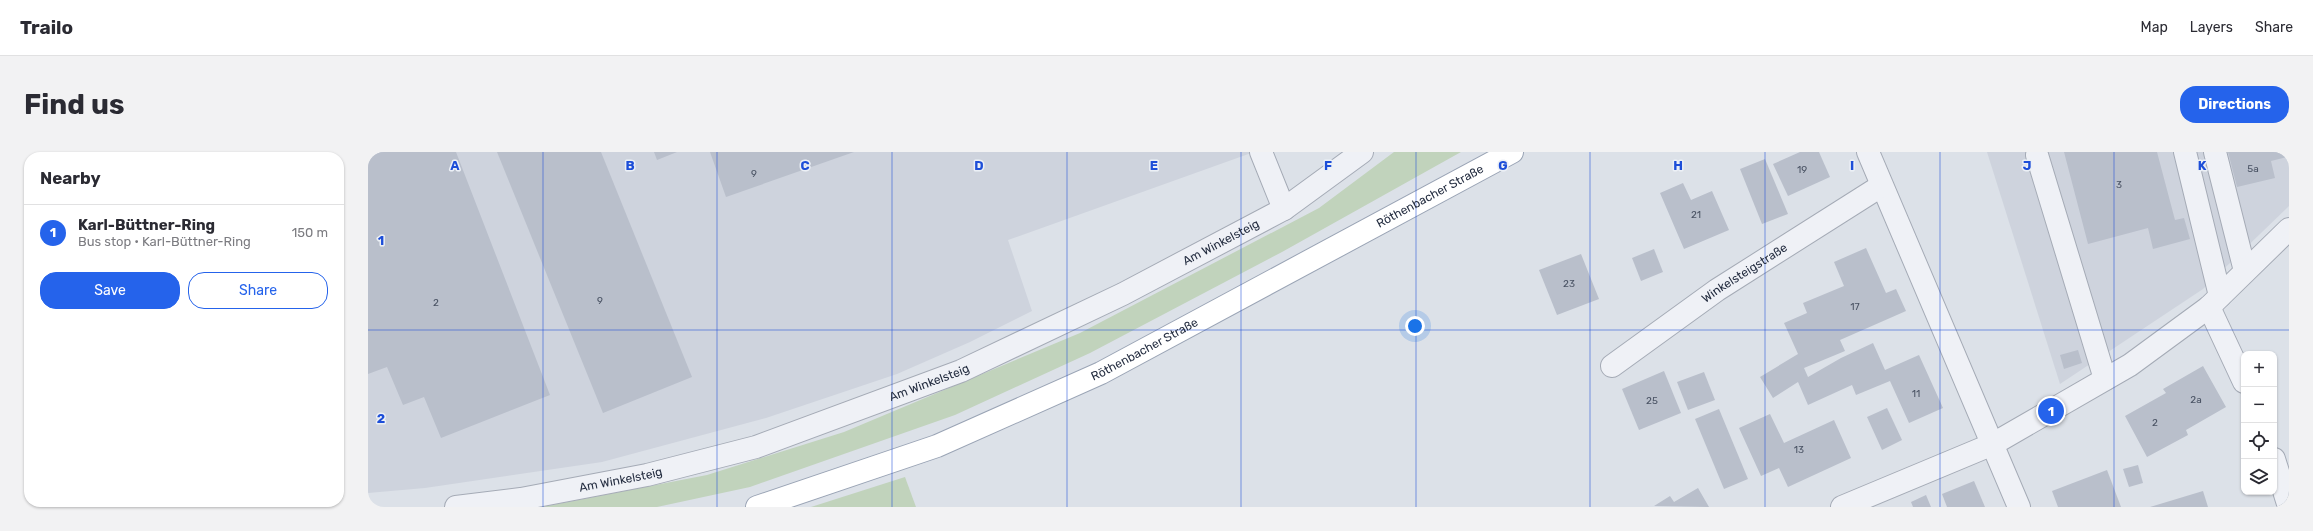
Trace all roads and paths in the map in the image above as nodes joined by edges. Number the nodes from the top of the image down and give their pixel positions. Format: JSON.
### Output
{"nodes":[{"id":1,"x":1260,"y":152,"type":"edge"},
{"id":2,"x":1362,"y":152,"type":"edge"},
{"id":3,"x":1512,"y":152,"type":"edge"},
{"id":4,"x":1868,"y":152,"type":"edge"},
{"id":5,"x":2184,"y":152,"type":"edge"},
{"id":6,"x":2215,"y":152,"type":"edge"},
{"id":7,"x":2037,"y":155,"type":"dead end"},
{"id":8,"x":1881,"y":186,"type":"junction"},
{"id":9,"x":1284,"y":209,"type":"junction"},
{"id":10,"x":2289,"y":229,"type":"edge"},
{"id":11,"x":2245,"y":271,"type":"junction"},
{"id":12,"x":2214,"y":301,"type":"junction"},
{"id":13,"x":1612,"y":366,"type":"dead end"},
{"id":14,"x":2241,"y":374,"type":"edge"},
{"id":15,"x":2105,"y":380,"type":"junction"},
{"id":16,"x":1992,"y":444,"type":"junction"},
{"id":17,"x":2277,"y":469,"type":"edge"},
{"id":18,"x":456,"y":507,"type":"edge"},
{"id":19,"x":758,"y":507,"type":"edge"},
{"id":20,"x":1842,"y":507,"type":"edge"},
{"id":21,"x":2019,"y":507,"type":"edge"},
{"id":22,"x":2289,"y":507,"type":"edge"}],
"edges":[{"from":1,"to":9,"type":"street"},
{"from":2,"to":9,"type":"street","name":"Am Winkelsteig"},
{"from":3,"to":19,"type":"main road","name":"Röthenbacher Straße"},
{"from":4,"to":8,"type":"street"},
{"from":5,"to":12,"type":"street"},
{"from":6,"to":11,"type":"street"},
{"from":7,"to":15,"type":"street"},
{"from":8,"to":13,"type":"street","name":"Winkelsteigstraße"},
{"from":8,"to":16,"type":"street"},
{"from":9,"to":18,"type":"street","name":"Am Winkelsteig"},
{"from":10,"to":11,"type":"street"},
{"from":11,"to":12,"type":"street"},
{"from":12,"to":14,"type":"street"},
{"from":12,"to":15,"type":"street"},
{"from":15,"to":16,"type":"street"},
{"from":16,"to":20,"type":"street"},
{"from":16,"to":21,"type":"street"},
{"from":17,"to":22,"type":"street"}]}
